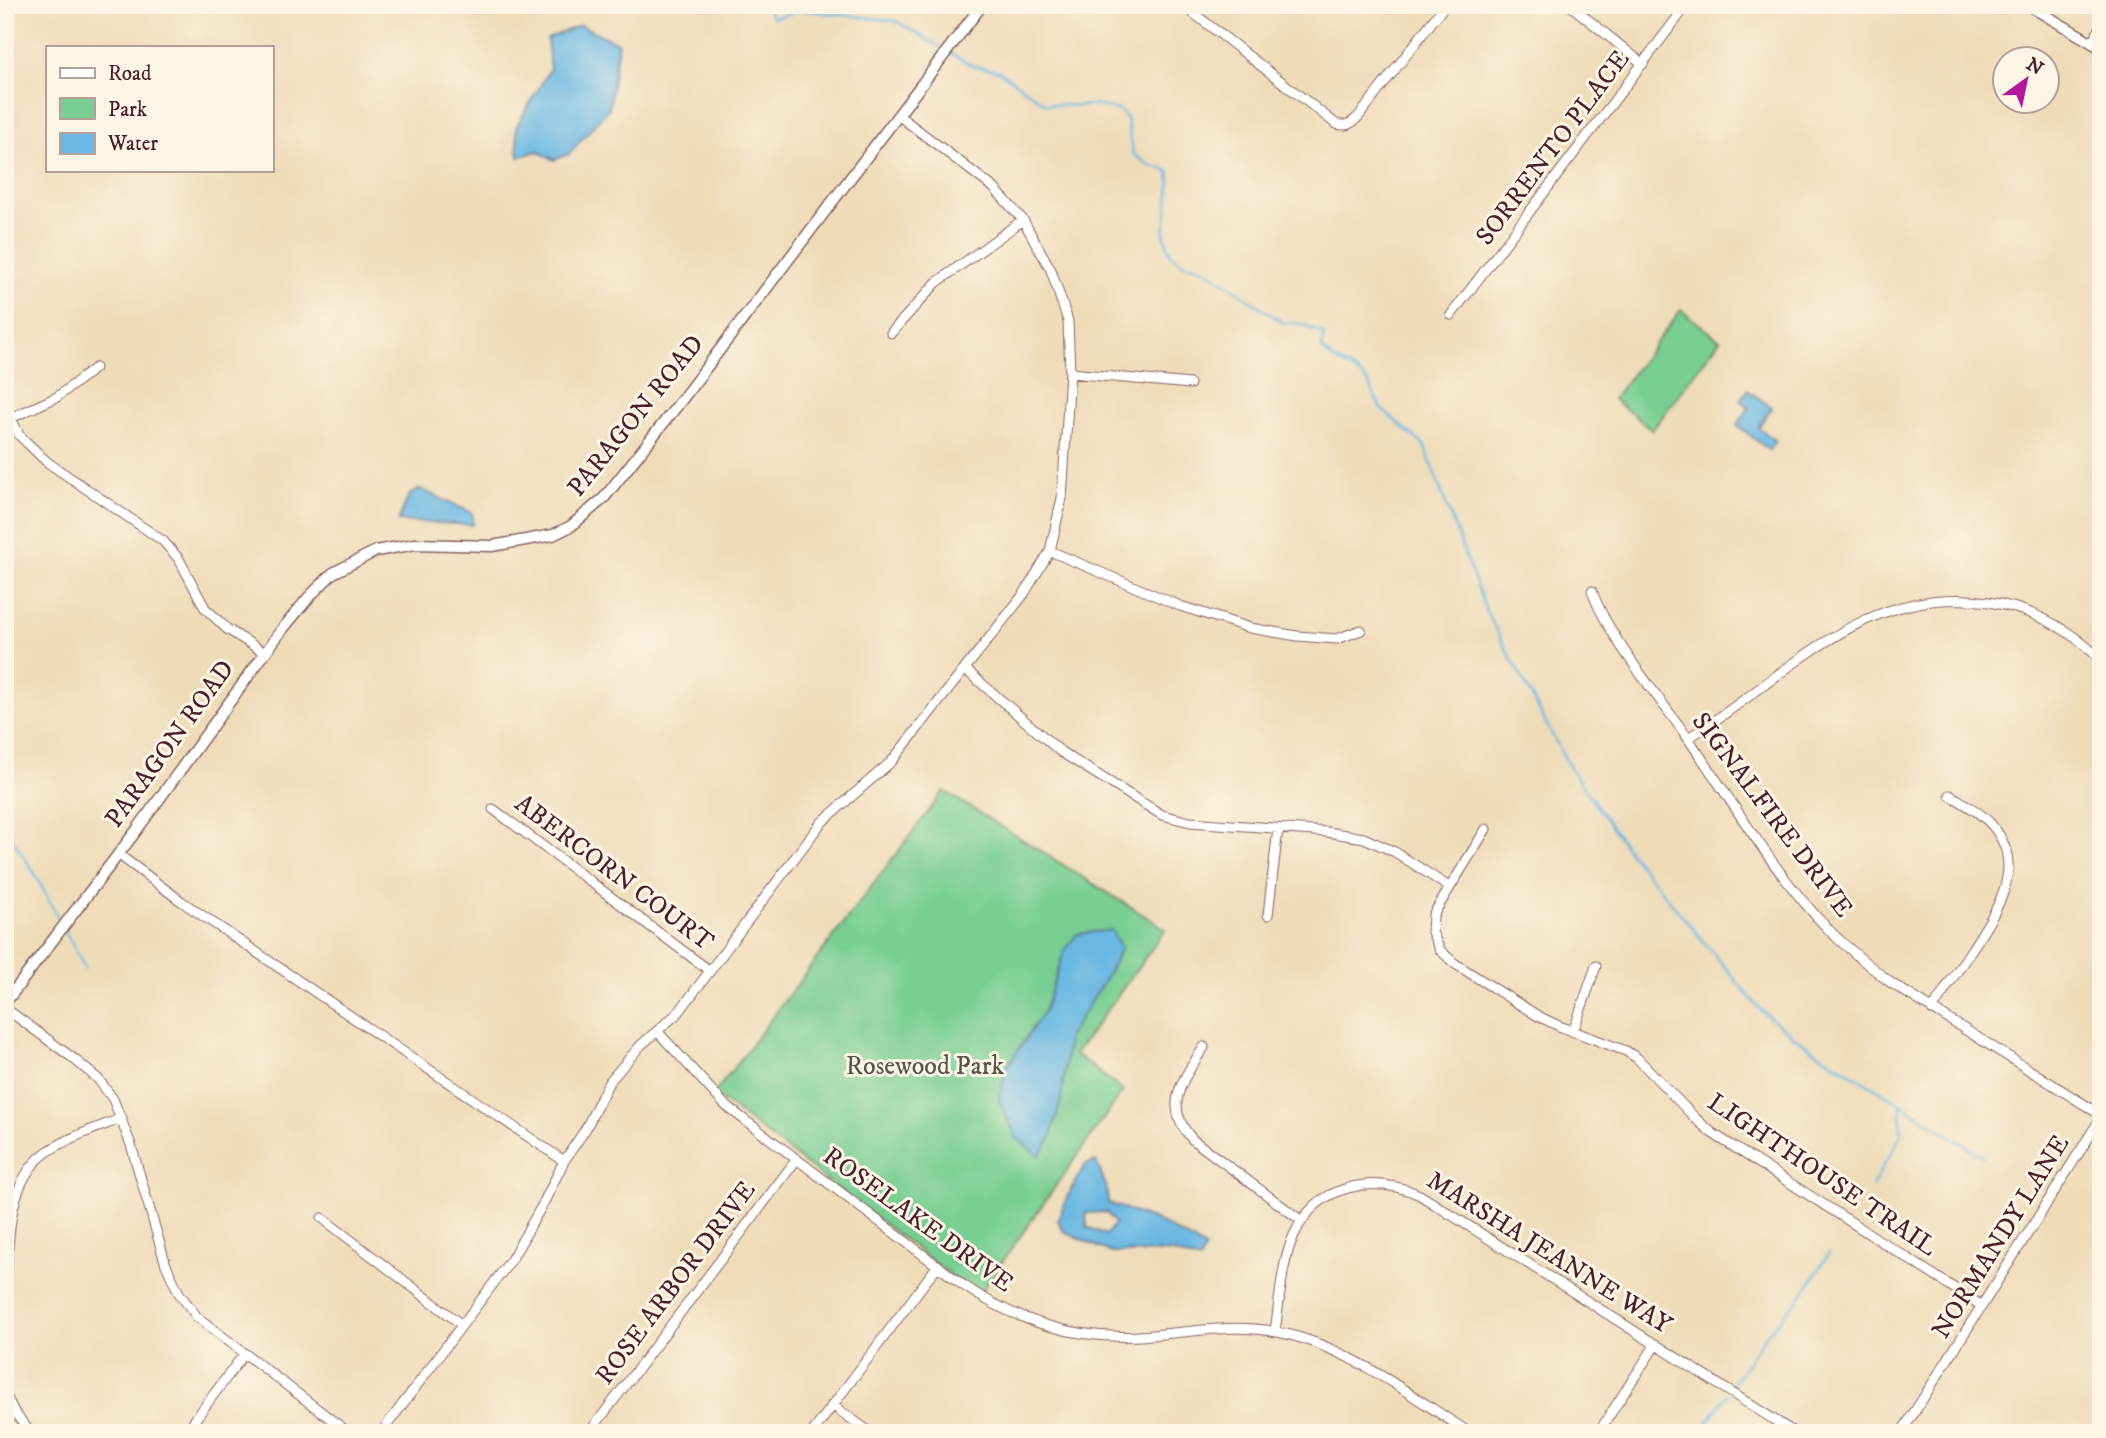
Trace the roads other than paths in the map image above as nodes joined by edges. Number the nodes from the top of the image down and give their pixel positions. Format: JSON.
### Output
{"nodes":[{"id":1,"x":982,"y":5,"type":"edge"},
{"id":2,"x":1183,"y":5,"type":"edge"},
{"id":3,"x":1445,"y":5,"type":"edge"},
{"id":4,"x":1570,"y":5,"type":"edge"},
{"id":5,"x":1687,"y":5,"type":"edge"},
{"id":6,"x":2028,"y":5,"type":"edge"},
{"id":7,"x":2101,"y":27,"type":"edge"},
{"id":8,"x":2096,"y":45,"type":"edge"},
{"id":9,"x":1643,"y":64,"type":"junction"},
{"id":10,"x":898,"y":115,"type":"junction"},
{"id":11,"x":1023,"y":220,"type":"junction"},
{"id":12,"x":1451,"y":315,"type":"dead end"},
{"id":13,"x":891,"y":334,"type":"dead end"},
{"id":14,"x":95,"y":368,"type":"dead end"},
{"id":15,"x":1070,"y":373,"type":"junction"},
{"id":16,"x":1190,"y":384,"type":"dead end"},
{"id":17,"x":5,"y":405,"type":"edge"},
{"id":18,"x":11,"y":418,"type":"junction"},
{"id":19,"x":1050,"y":551,"type":"junction"},
{"id":20,"x":1592,"y":591,"type":"dead end"},
{"id":21,"x":1361,"y":630,"type":"dead end"},
{"id":22,"x":265,"y":653,"type":"junction"},
{"id":23,"x":2101,"y":660,"type":"edge"},
{"id":24,"x":966,"y":670,"type":"junction"},
{"id":25,"x":1688,"y":738,"type":"junction"},
{"id":26,"x":1950,"y":795,"type":"dead end"},
{"id":27,"x":493,"y":809,"type":"dead end"},
{"id":28,"x":1278,"y":829,"type":"junction"},
{"id":29,"x":1486,"y":829,"type":"dead end"},
{"id":30,"x":118,"y":854,"type":"junction"},
{"id":31,"x":1449,"y":887,"type":"junction"},
{"id":32,"x":1268,"y":915,"type":"dead end"},
{"id":33,"x":1597,"y":966,"type":"dead end"},
{"id":34,"x":710,"y":971,"type":"junction"},
{"id":35,"x":5,"y":1006,"type":"edge"},
{"id":36,"x":1932,"y":1010,"type":"junction"},
{"id":37,"x":657,"y":1031,"type":"junction"},
{"id":38,"x":1573,"y":1032,"type":"junction"},
{"id":39,"x":1204,"y":1047,"type":"dead end"},
{"id":40,"x":2101,"y":1116,"type":"edge"},
{"id":41,"x":122,"y":1118,"type":"junction"},
{"id":42,"x":797,"y":1159,"type":"junction"},
{"id":43,"x":565,"y":1161,"type":"junction"},
{"id":44,"x":322,"y":1218,"type":"dead end"},
{"id":45,"x":1302,"y":1221,"type":"junction"},
{"id":46,"x":938,"y":1265,"type":"junction"},
{"id":47,"x":5,"y":1304,"type":"edge"},
{"id":48,"x":1982,"y":1306,"type":"junction"},
{"id":49,"x":462,"y":1325,"type":"junction"},
{"id":50,"x":1275,"y":1331,"type":"junction"},
{"id":51,"x":1656,"y":1345,"type":"junction"},
{"id":52,"x":244,"y":1354,"type":"junction"},
{"id":53,"x":5,"y":1394,"type":"edge"},
{"id":54,"x":832,"y":1405,"type":"junction"},
{"id":55,"x":31,"y":1433,"type":"edge"},
{"id":56,"x":185,"y":1433,"type":"edge"},
{"id":57,"x":349,"y":1433,"type":"edge"},
{"id":58,"x":381,"y":1433,"type":"edge"},
{"id":59,"x":589,"y":1433,"type":"edge"},
{"id":60,"x":811,"y":1433,"type":"edge"},
{"id":61,"x":871,"y":1433,"type":"edge"},
{"id":62,"x":1470,"y":1433,"type":"edge"},
{"id":63,"x":1598,"y":1433,"type":"edge"},
{"id":64,"x":1795,"y":1433,"type":"edge"},
{"id":65,"x":1901,"y":1433,"type":"edge"}],
"edges":[{"from":1,"to":10,"type":"street","name":"PARAGON ROAD"},
{"from":2,"to":3,"type":"street"},
{"from":4,"to":9,"type":"street"},
{"from":5,"to":9,"type":"street","name":"SORRENTO PLACE"},
{"from":6,"to":8,"type":"street"},
{"from":7,"to":8,"type":"street"},
{"from":9,"to":12,"type":"street","name":"SORRENTO PLACE"},
{"from":10,"to":11,"type":"street"},
{"from":10,"to":22,"type":"street","name":"PARAGON ROAD"},
{"from":11,"to":13,"type":"street"},
{"from":11,"to":15,"type":"street"},
{"from":14,"to":18,"type":"street"},
{"from":15,"to":16,"type":"street"},
{"from":15,"to":19,"type":"street"},
{"from":17,"to":18,"type":"street"},
{"from":18,"to":22,"type":"street"},
{"from":19,"to":21,"type":"street"},
{"from":19,"to":24,"type":"street"},
{"from":20,"to":25,"type":"street","name":"SIGNALFIRE DRIVE"},
{"from":22,"to":30,"type":"street","name":"PARAGON ROAD"},
{"from":23,"to":25,"type":"street"},
{"from":24,"to":28,"type":"street"},
{"from":24,"to":34,"type":"street"},
{"from":25,"to":36,"type":"street","name":"SIGNALFIRE DRIVE"},
{"from":26,"to":36,"type":"street"},
{"from":27,"to":34,"type":"street","name":"ABERCORN COURT"},
{"from":28,"to":31,"type":"street"},
{"from":28,"to":32,"type":"street"},
{"from":29,"to":31,"type":"street","name":"LIGHTHOUSE TRAIL"},
{"from":30,"to":35,"type":"street","name":"PARAGON ROAD"},
{"from":30,"to":43,"type":"street"},
{"from":31,"to":38,"type":"street","name":"LIGHTHOUSE TRAIL"},
{"from":33,"to":38,"type":"street"},
{"from":34,"to":37,"type":"street"},
{"from":35,"to":41,"type":"street"},
{"from":36,"to":40,"type":"street","name":"SIGNALFIRE DRIVE"},
{"from":37,"to":42,"type":"street","name":"ROSELAKE DRIVE"},
{"from":37,"to":43,"type":"street"},
{"from":38,"to":48,"type":"street","name":"LIGHTHOUSE TRAIL"},
{"from":39,"to":45,"type":"street"},
{"from":40,"to":48,"type":"street","name":"NORMANDY LANE"},
{"from":41,"to":47,"type":"street"},
{"from":41,"to":52,"type":"street"},
{"from":42,"to":46,"type":"street","name":"ROSELAKE DRIVE"},
{"from":42,"to":59,"type":"street","name":"ROSE ARBOR DRIVE"},
{"from":43,"to":49,"type":"street"},
{"from":44,"to":49,"type":"street"},
{"from":45,"to":50,"type":"street","name":"MARSHA JEANNE WAY"},
{"from":45,"to":51,"type":"street","name":"MARSHA JEANNE WAY"},
{"from":46,"to":50,"type":"street","name":"ROSELAKE DRIVE"},
{"from":46,"to":54,"type":"street"},
{"from":48,"to":65,"type":"street","name":"NORMANDY LANE"},
{"from":49,"to":58,"type":"street"},
{"from":50,"to":62,"type":"street","name":"ROSELAKE DRIVE"},
{"from":51,"to":63,"type":"street"},
{"from":51,"to":64,"type":"street","name":"MARSHA JEANNE WAY"},
{"from":52,"to":56,"type":"street"},
{"from":52,"to":57,"type":"street"},
{"from":53,"to":55,"type":"street"},
{"from":54,"to":60,"type":"street"},
{"from":54,"to":61,"type":"street"}]}
